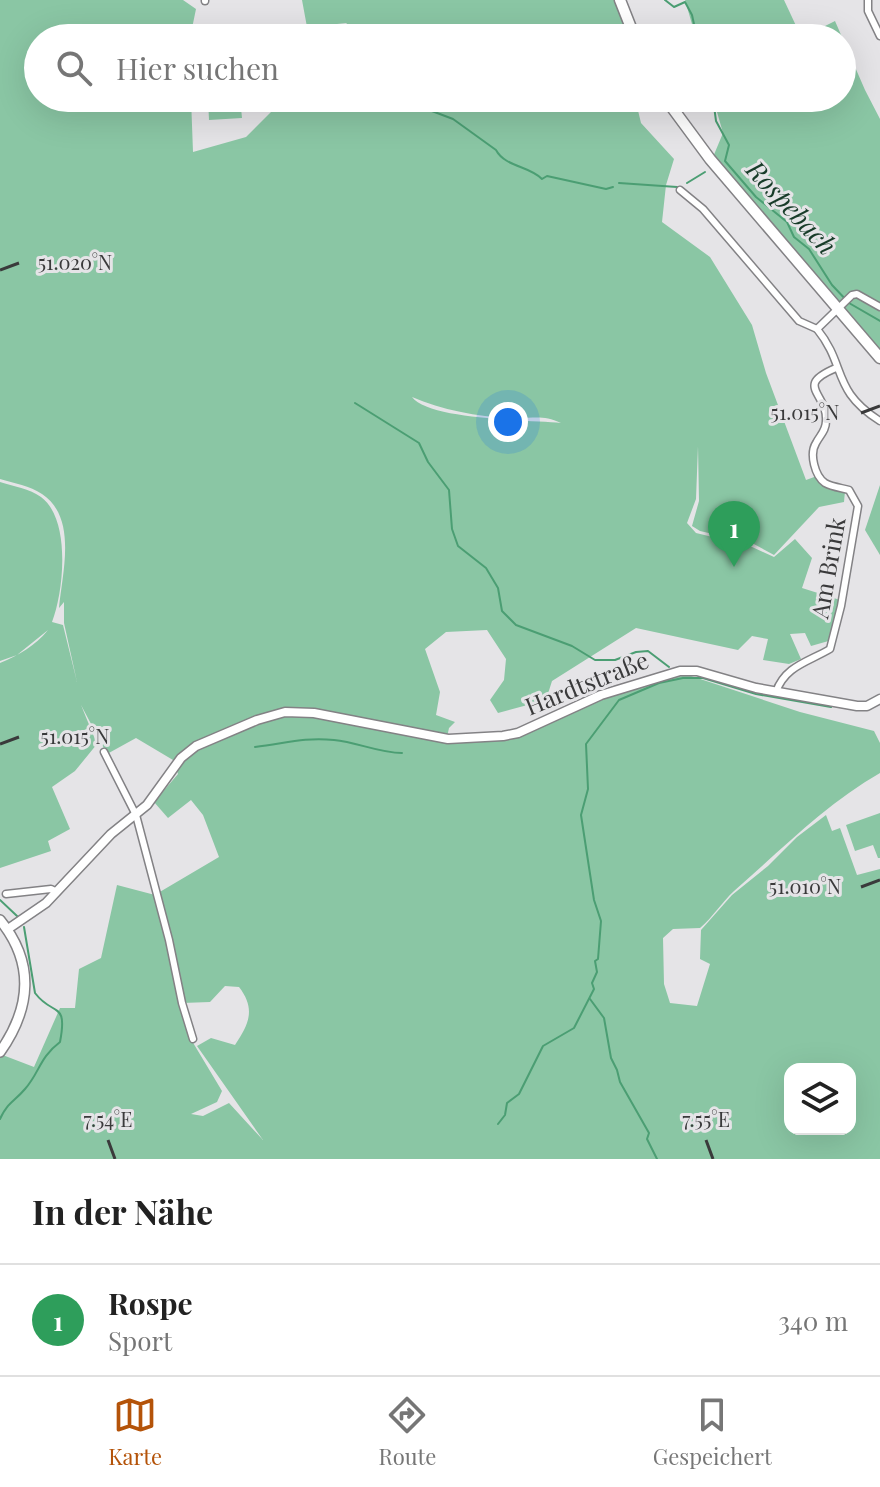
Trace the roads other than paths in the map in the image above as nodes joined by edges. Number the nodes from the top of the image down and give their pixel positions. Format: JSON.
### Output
{"nodes":[{"id":1,"x":620,"y":0,"type":"edge"},
{"id":2,"x":868,"y":0,"type":"edge"},
{"id":3,"x":629,"y":24,"type":"edge"},
{"id":4,"x":880,"y":36,"type":"edge"},
{"id":5,"x":675,"y":112,"type":"edge"},
{"id":6,"x":680,"y":190,"type":"dead end"},
{"id":7,"x":839,"y":306,"type":"junction"},
{"id":8,"x":880,"y":307,"type":"edge"},
{"id":9,"x":817,"y":329,"type":"junction"},
{"id":10,"x":880,"y":358,"type":"edge"},
{"id":11,"x":836,"y":368,"type":"junction"},
{"id":12,"x":880,"y":421,"type":"edge"},
{"id":13,"x":776,"y":692,"type":"junction"},
{"id":14,"x":880,"y":699,"type":"edge"},
{"id":15,"x":104,"y":752,"type":"dead end"},
{"id":16,"x":136,"y":815,"type":"junction"},
{"id":17,"x":57,"y":892,"type":"junction"},
{"id":18,"x":6,"y":894,"type":"dead end"},
{"id":19,"x":0,"y":920,"type":"edge"},
{"id":20,"x":4,"y":932,"type":"edge"},
{"id":21,"x":193,"y":1039,"type":"dead end"},
{"id":22,"x":0,"y":1052,"type":"edge"}],
"edges":[{"from":1,"to":3,"type":"main road"},
{"from":2,"to":4,"type":"street"},
{"from":5,"to":7,"type":"main road"},
{"from":6,"to":9,"type":"street"},
{"from":7,"to":8,"type":"street"},
{"from":7,"to":9,"type":"street"},
{"from":7,"to":10,"type":"main road"},
{"from":9,"to":11,"type":"street"},
{"from":11,"to":12,"type":"street"},
{"from":11,"to":13,"type":"street","name":"Am Brink"},
{"from":13,"to":14,"type":"street","name":"Hardtstraße"},
{"from":13,"to":16,"type":"street","name":"Hardtstraße"},
{"from":15,"to":16,"type":"street"},
{"from":16,"to":17,"type":"street","name":"Hardtstraße"},
{"from":16,"to":21,"type":"street"},
{"from":17,"to":18,"type":"street"},
{"from":17,"to":20,"type":"street","name":"Hardtstraße"},
{"from":19,"to":20,"type":"main road"},
{"from":20,"to":22,"type":"main road"}]}
